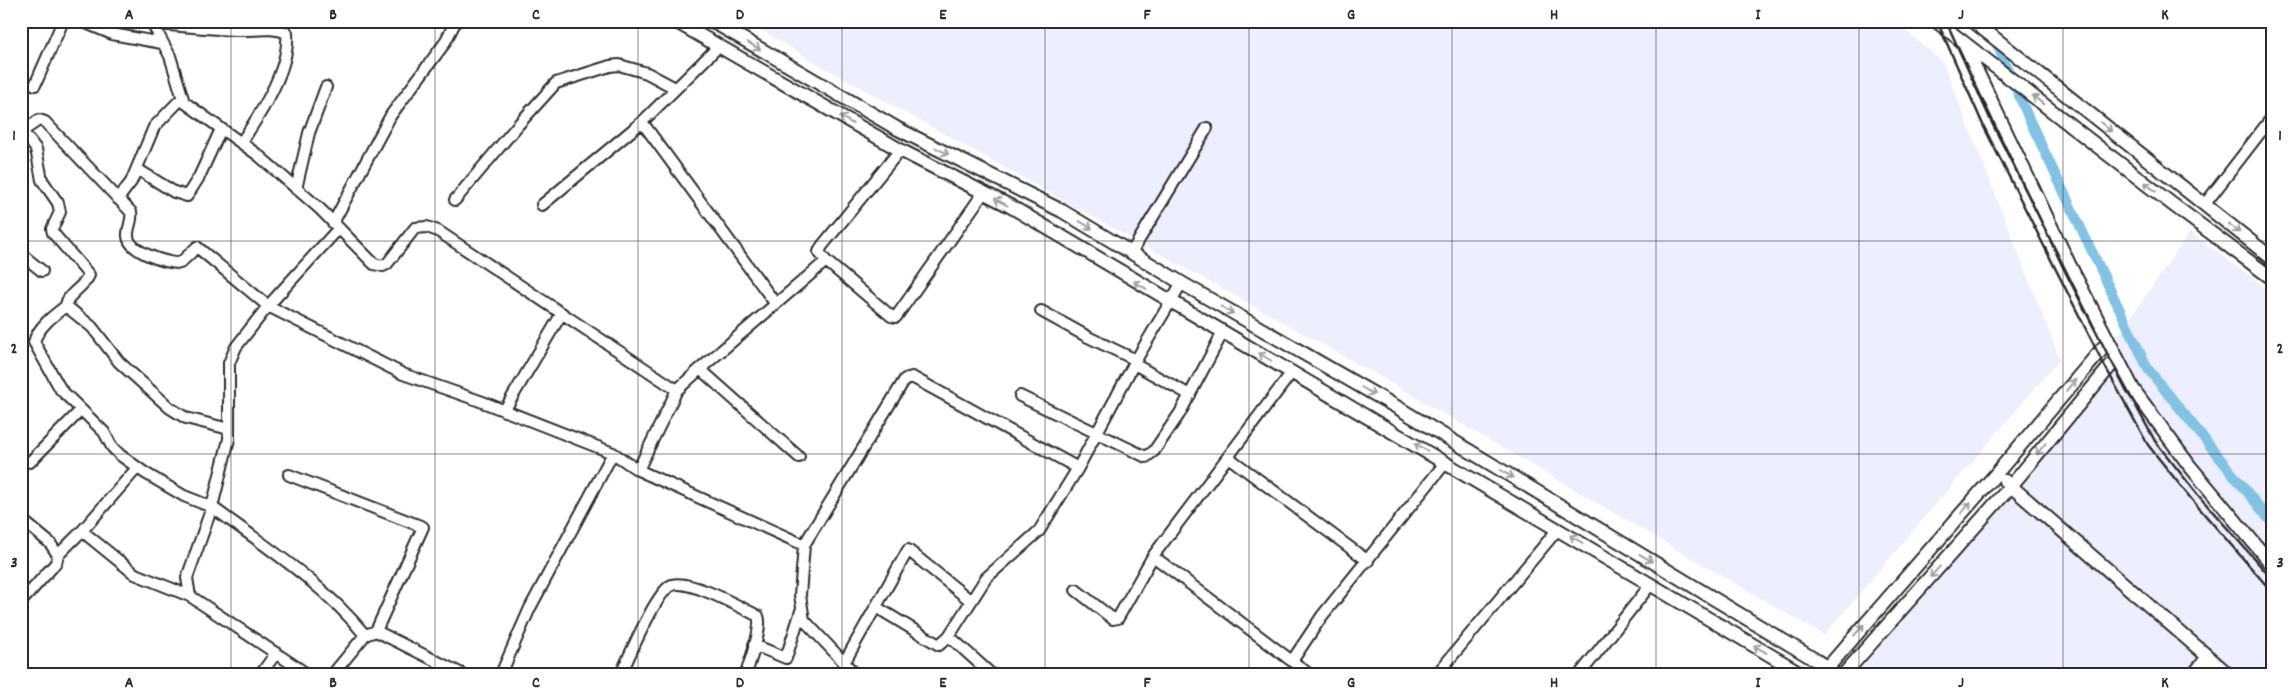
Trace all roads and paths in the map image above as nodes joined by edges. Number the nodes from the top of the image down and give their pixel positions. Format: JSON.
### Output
{"nodes":[{"id":1,"x":63,"y":21,"type":"edge"},
{"id":2,"x":81,"y":21,"type":"edge"},
{"id":3,"x":456,"y":21,"type":"edge"},
{"id":4,"x":674,"y":21,"type":"edge"},
{"id":5,"x":712,"y":21,"type":"edge"},
{"id":6,"x":1936,"y":21,"type":"edge"},
{"id":7,"x":1973,"y":21,"type":"edge"},
{"id":8,"x":151,"y":22,"type":"edge"},
{"id":9,"x":265,"y":25,"type":"edge"},
{"id":10,"x":162,"y":43,"type":"junction"},
{"id":11,"x":1967,"y":45,"type":"junction"},
{"id":12,"x":718,"y":47,"type":"junction"},
{"id":13,"x":35,"y":85,"type":"dead end"},
{"id":14,"x":326,"y":87,"type":"dead end"},
{"id":15,"x":674,"y":88,"type":"junction"},
{"id":16,"x":182,"y":98,"type":"junction"},
{"id":17,"x":2273,"y":116,"type":"edge"},
{"id":18,"x":642,"y":122,"type":"junction"},
{"id":19,"x":1206,"y":128,"type":"dead end"},
{"id":20,"x":221,"y":129,"type":"junction"},
{"id":21,"x":898,"y":129,"type":"junction"},
{"id":22,"x":22,"y":131,"type":"edge"},
{"id":23,"x":241,"y":143,"type":"junction"},
{"id":24,"x":894,"y":147,"type":"junction"},
{"id":25,"x":137,"y":169,"type":"junction"},
{"id":26,"x":296,"y":188,"type":"junction"},
{"id":27,"x":2182,"y":190,"type":"junction"},
{"id":28,"x":984,"y":192,"type":"junction"},
{"id":29,"x":118,"y":199,"type":"junction"},
{"id":30,"x":456,"y":200,"type":"dead end"},
{"id":31,"x":2172,"y":204,"type":"junction"},
{"id":32,"x":2205,"y":204,"type":"junction"},
{"id":33,"x":542,"y":205,"type":"dead end"},
{"id":34,"x":336,"y":225,"type":"junction"},
{"id":35,"x":1131,"y":253,"type":"junction"},
{"id":36,"x":21,"y":254,"type":"edge"},
{"id":37,"x":2273,"y":259,"type":"edge"},
{"id":38,"x":826,"y":261,"type":"junction"},
{"id":39,"x":42,"y":271,"type":"dead end"},
{"id":40,"x":2273,"y":279,"type":"edge"},
{"id":41,"x":1181,"y":284,"type":"junction"},
{"id":42,"x":1170,"y":302,"type":"junction"},
{"id":43,"x":775,"y":303,"type":"junction"},
{"id":44,"x":66,"y":306,"type":"junction"},
{"id":45,"x":268,"y":306,"type":"junction"},
{"id":46,"x":1041,"y":311,"type":"dead end"},
{"id":47,"x":562,"y":313,"type":"junction"},
{"id":48,"x":1223,"y":332,"type":"junction"},
{"id":49,"x":2108,"y":342,"type":"junction"},
{"id":50,"x":2117,"y":358,"type":"junction"},
{"id":51,"x":1135,"y":362,"type":"junction"},
{"id":52,"x":700,"y":369,"type":"junction"},
{"id":53,"x":1292,"y":372,"type":"junction"},
{"id":54,"x":677,"y":390,"type":"junction"},
{"id":55,"x":1190,"y":395,"type":"junction"},
{"id":56,"x":1020,"y":396,"type":"dead end"},
{"id":57,"x":81,"y":410,"type":"junction"},
{"id":58,"x":504,"y":411,"type":"junction"},
{"id":59,"x":229,"y":429,"type":"junction"},
{"id":60,"x":1096,"y":434,"type":"junction"},
{"id":61,"x":612,"y":453,"type":"junction"},
{"id":62,"x":799,"y":457,"type":"dead end"},
{"id":63,"x":1228,"y":457,"type":"junction"},
{"id":64,"x":30,"y":462,"type":"dead end"},
{"id":65,"x":1446,"y":462,"type":"junction"},
{"id":66,"x":137,"y":468,"type":"junction"},
{"id":67,"x":1078,"y":468,"type":"junction"},
{"id":68,"x":638,"y":470,"type":"junction"},
{"id":69,"x":1996,"y":474,"type":"junction"},
{"id":70,"x":289,"y":475,"type":"dead end"},
{"id":71,"x":2011,"y":486,"type":"junction"},
{"id":72,"x":212,"y":507,"type":"junction"},
{"id":73,"x":21,"y":519,"type":"edge"},
{"id":74,"x":1558,"y":529,"type":"junction"},
{"id":75,"x":82,"y":531,"type":"junction"},
{"id":76,"x":804,"y":545,"type":"junction"},
{"id":77,"x":58,"y":555,"type":"junction"},
{"id":78,"x":1153,"y":556,"type":"junction"},
{"id":79,"x":1368,"y":561,"type":"junction"},
{"id":80,"x":2273,"y":566,"type":"edge"},
{"id":81,"x":1652,"y":584,"type":"junction"},
{"id":82,"x":1076,"y":590,"type":"dead end"},
{"id":83,"x":190,"y":596,"type":"junction"},
{"id":84,"x":971,"y":601,"type":"junction"},
{"id":85,"x":21,"y":602,"type":"edge"},
{"id":86,"x":876,"y":606,"type":"junction"},
{"id":87,"x":802,"y":608,"type":"junction"},
{"id":88,"x":376,"y":631,"type":"junction"},
{"id":89,"x":365,"y":635,"type":"junction"},
{"id":90,"x":949,"y":636,"type":"junction"},
{"id":91,"x":754,"y":645,"type":"junction"},
{"id":92,"x":276,"y":653,"type":"junction"},
{"id":93,"x":2208,"y":657,"type":"junction"},
{"id":94,"x":1292,"y":661,"type":"junction"},
{"id":95,"x":844,"y":663,"type":"junction"},
{"id":96,"x":1827,"y":671,"type":"edge"},
{"id":97,"x":261,"y":674,"type":"edge"},
{"id":98,"x":307,"y":674,"type":"edge"},
{"id":99,"x":333,"y":674,"type":"edge"},
{"id":100,"x":462,"y":674,"type":"edge"},
{"id":101,"x":501,"y":674,"type":"edge"},
{"id":102,"x":621,"y":674,"type":"edge"},
{"id":103,"x":746,"y":674,"type":"edge"},
{"id":104,"x":855,"y":674,"type":"edge"},
{"id":105,"x":991,"y":674,"type":"edge"},
{"id":106,"x":1310,"y":674,"type":"edge"},
{"id":107,"x":1437,"y":674,"type":"edge"},
{"id":108,"x":1580,"y":674,"type":"edge"},
{"id":109,"x":1802,"y":674,"type":"edge"},
{"id":110,"x":1844,"y":674,"type":"edge"},
{"id":111,"x":2194,"y":674,"type":"edge"},
{"id":112,"x":2228,"y":674,"type":"edge"}],
"edges":[{"from":1,"to":13,"type":"street"},
{"from":2,"to":10,"type":"street"},
{"from":3,"to":34,"type":"street"},
{"from":4,"to":12,"type":"street"},
{"from":5,"to":21,"type":"street","one_way":true},
{"from":6,"to":11,"type":"street"},
{"from":7,"to":27,"type":"street","one_way":true},
{"from":8,"to":9,"type":"street"},
{"from":8,"to":10,"type":"street"},
{"from":9,"to":23,"type":"street"},
{"from":10,"to":16,"type":"street"},
{"from":31,"to":11,"type":"street","one_way":true},
{"from":11,"to":49,"type":"street"},
{"from":12,"to":15,"type":"street"},
{"from":24,"to":12,"type":"street","one_way":true},
{"from":14,"to":26,"type":"street"},
{"from":15,"to":18,"type":"street"},
{"from":15,"to":30,"type":"street"},
{"from":16,"to":20,"type":"street"},
{"from":16,"to":25,"type":"street"},
{"from":17,"to":32,"type":"street"},
{"from":18,"to":33,"type":"street"},
{"from":18,"to":43,"type":"street"},
{"from":19,"to":35,"type":"street"},
{"from":20,"to":23,"type":"street"},
{"from":20,"to":25,"type":"street"},
{"from":21,"to":24,"type":"street"},
{"from":21,"to":35,"type":"street","one_way":true},
{"from":22,"to":29,"type":"street"},
{"from":22,"to":44,"type":"street"},
{"from":23,"to":26,"type":"street"},
{"from":24,"to":28,"type":"street"},
{"from":24,"to":38,"type":"street"},
{"from":25,"to":29,"type":"street"},
{"from":26,"to":34,"type":"street"},
{"from":27,"to":31,"type":"street"},
{"from":27,"to":32,"type":"street"},
{"from":28,"to":38,"type":"street"},
{"from":42,"to":28,"type":"street","one_way":true},
{"from":29,"to":45,"type":"street"},
{"from":31,"to":40,"type":"street"},
{"from":32,"to":37,"type":"street","one_way":true},
{"from":34,"to":45,"type":"street"},
{"from":34,"to":47,"type":"street"},
{"from":35,"to":41,"type":"street"},
{"from":36,"to":39,"type":"street"},
{"from":38,"to":43,"type":"street"},
{"from":41,"to":42,"type":"street"},
{"from":41,"to":96,"type":"street","one_way":true},
{"from":42,"to":48,"type":"street"},
{"from":42,"to":51,"type":"street"},
{"from":43,"to":52,"type":"street"},
{"from":44,"to":57,"type":"street"},
{"from":44,"to":59,"type":"street"},
{"from":45,"to":58,"type":"street"},
{"from":45,"to":59,"type":"street"},
{"from":46,"to":51,"type":"street"},
{"from":47,"to":54,"type":"street"},
{"from":47,"to":58,"type":"street"},
{"from":53,"to":48,"type":"street","one_way":true},
{"from":48,"to":55,"type":"street"},
{"from":49,"to":50,"type":"street"},
{"from":69,"to":49,"type":"street","one_way":true},
{"from":50,"to":71,"type":"street","one_way":true},
{"from":50,"to":80,"type":"street"},
{"from":51,"to":55,"type":"street"},
{"from":51,"to":60,"type":"street"},
{"from":52,"to":54,"type":"street"},
{"from":52,"to":62,"type":"street"},
{"from":53,"to":63,"type":"street"},
{"from":65,"to":53,"type":"street","one_way":true},
{"from":54,"to":68,"type":"street"},
{"from":55,"to":60,"type":"street"},
{"from":56,"to":60,"type":"street"},
{"from":57,"to":64,"type":"street"},
{"from":57,"to":66,"type":"street"},
{"from":58,"to":61,"type":"street"},
{"from":59,"to":72,"type":"street"},
{"from":60,"to":67,"type":"street"},
{"from":61,"to":68,"type":"street"},
{"from":61,"to":101,"type":"street"},
{"from":63,"to":78,"type":"street"},
{"from":63,"to":79,"type":"street"},
{"from":65,"to":74,"type":"street"},
{"from":65,"to":79,"type":"street"},
{"from":66,"to":72,"type":"street"},
{"from":66,"to":75,"type":"street"},
{"from":67,"to":76,"type":"street"},
{"from":67,"to":84,"type":"street"},
{"from":68,"to":76,"type":"street"},
{"from":69,"to":71,"type":"street"},
{"from":96,"to":69,"type":"street","one_way":true},
{"from":70,"to":88,"type":"street"},
{"from":71,"to":93,"type":"street"},
{"from":71,"to":110,"type":"street","one_way":true},
{"from":72,"to":83,"type":"street"},
{"from":72,"to":89,"type":"street"},
{"from":73,"to":77,"type":"street"},
{"from":81,"to":74,"type":"street","one_way":true},
{"from":74,"to":107,"type":"street"},
{"from":75,"to":77,"type":"street"},
{"from":75,"to":83,"type":"street"},
{"from":76,"to":87,"type":"street"},
{"from":77,"to":85,"type":"street"},
{"from":78,"to":82,"type":"street"},
{"from":78,"to":94,"type":"street"},
{"from":79,"to":94,"type":"street"},
{"from":81,"to":108,"type":"street"},
{"from":109,"to":81,"type":"street","one_way":true},
{"from":83,"to":92,"type":"street"},
{"from":84,"to":86,"type":"street"},
{"from":84,"to":90,"type":"street"},
{"from":86,"to":90,"type":"street"},
{"from":86,"to":95,"type":"street"},
{"from":87,"to":91,"type":"street"},
{"from":87,"to":95,"type":"street"},
{"from":88,"to":89,"type":"street"},
{"from":88,"to":100,"type":"street"},
{"from":89,"to":99,"type":"street"},
{"from":90,"to":105,"type":"street"},
{"from":91,"to":102,"type":"street"},
{"from":91,"to":103,"type":"street"},
{"from":92,"to":97,"type":"street"},
{"from":92,"to":98,"type":"street"},
{"from":93,"to":111,"type":"street"},
{"from":93,"to":112,"type":"street"},
{"from":94,"to":106,"type":"street"},
{"from":95,"to":104,"type":"street"}]}
